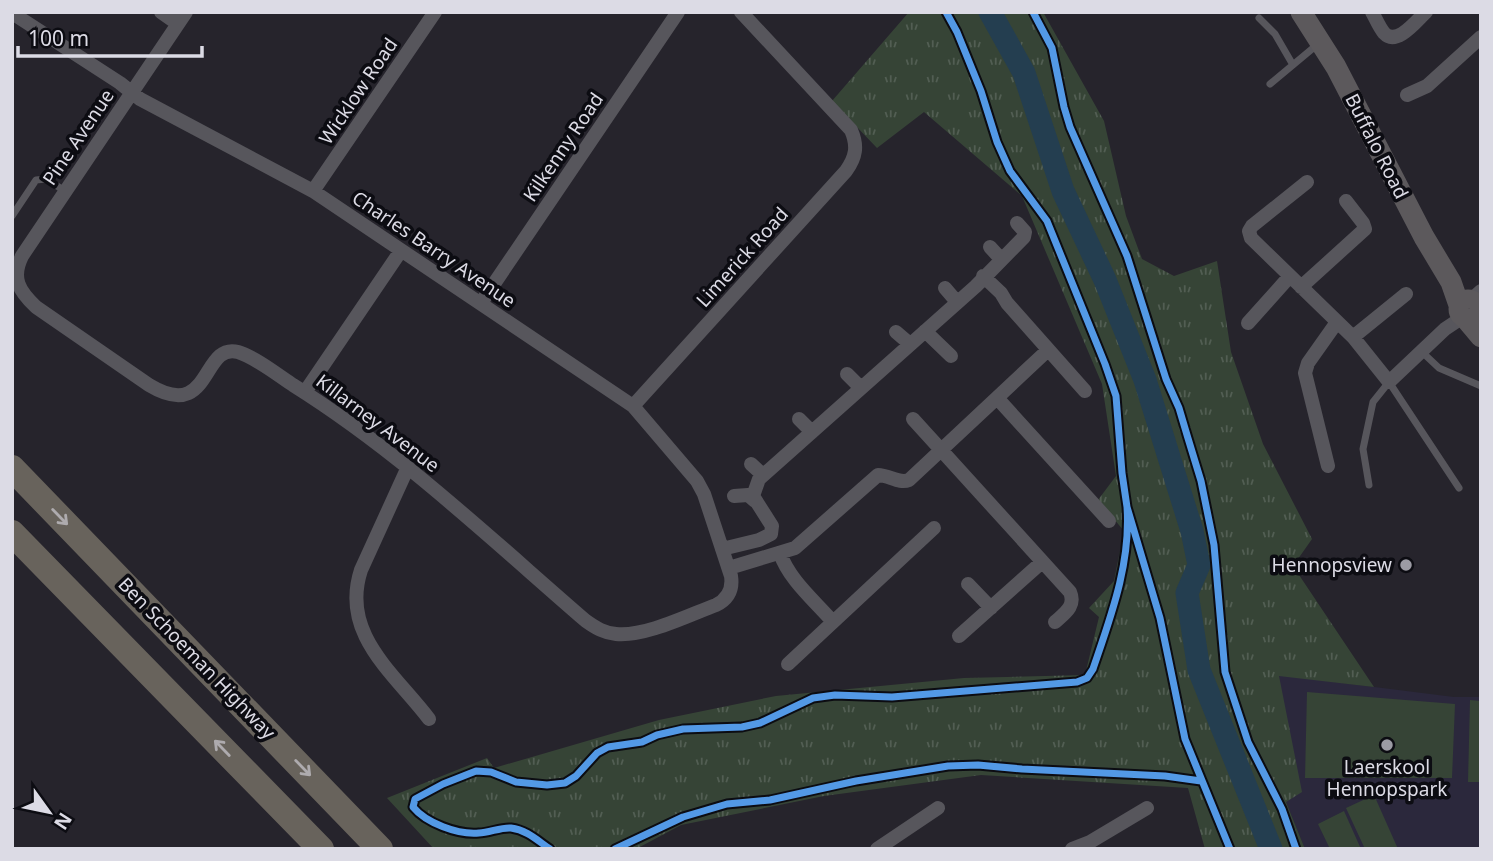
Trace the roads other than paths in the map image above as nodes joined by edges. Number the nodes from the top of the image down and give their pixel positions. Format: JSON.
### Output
{"nodes":[{"id":1,"x":161,"y":12,"type":"edge"},
{"id":2,"x":435,"y":12,"type":"edge"},
{"id":3,"x":678,"y":12,"type":"edge"},
{"id":4,"x":741,"y":12,"type":"edge"},
{"id":5,"x":1301,"y":12,"type":"edge"},
{"id":6,"x":1373,"y":12,"type":"edge"},
{"id":7,"x":1426,"y":12,"type":"edge"},
{"id":8,"x":12,"y":13,"type":"edge"},
{"id":9,"x":182,"y":18,"type":"edge"},
{"id":10,"x":1259,"y":18,"type":"dead end"},
{"id":11,"x":1481,"y":37,"type":"edge"},
{"id":12,"x":1321,"y":42,"type":"junction"},
{"id":13,"x":1293,"y":65,"type":"junction"},
{"id":14,"x":1270,"y":84,"type":"dead end"},
{"id":15,"x":131,"y":92,"type":"junction"},
{"id":16,"x":1407,"y":95,"type":"dead end"},
{"id":17,"x":1307,"y":182,"type":"dead end"},
{"id":18,"x":65,"y":191,"type":"junction"},
{"id":19,"x":313,"y":191,"type":"junction"},
{"id":20,"x":1346,"y":201,"type":"dead end"},
{"id":21,"x":12,"y":216,"type":"edge"},
{"id":22,"x":1017,"y":223,"type":"dead end"},
{"id":23,"x":400,"y":251,"type":"junction"},
{"id":24,"x":15,"y":264,"type":"edge"},
{"id":25,"x":1290,"y":276,"type":"junction"},
{"id":26,"x":981,"y":285,"type":"junction"},
{"id":27,"x":1301,"y":287,"type":"junction"},
{"id":28,"x":19,"y":288,"type":"joint"},
{"id":29,"x":945,"y":288,"type":"dead end"},
{"id":30,"x":1406,"y":294,"type":"dead end"},
{"id":31,"x":957,"y":302,"type":"junction"},
{"id":32,"x":481,"y":303,"type":"junction"},
{"id":33,"x":1471,"y":307,"type":"edge"},
{"id":34,"x":1337,"y":322,"type":"junction"},
{"id":35,"x":1248,"y":323,"type":"dead end"},
{"id":36,"x":896,"y":332,"type":"dead end"},
{"id":37,"x":1353,"y":337,"type":"junction"},
{"id":38,"x":1481,"y":337,"type":"edge"},
{"id":39,"x":919,"y":340,"type":"junction"},
{"id":40,"x":1048,"y":350,"type":"junction"},
{"id":41,"x":1421,"y":351,"type":"junction"},
{"id":42,"x":951,"y":356,"type":"dead end"},
{"id":43,"x":847,"y":374,"type":"dead end"},
{"id":44,"x":1384,"y":376,"type":"junction"},
{"id":45,"x":871,"y":385,"type":"junction"},
{"id":46,"x":1481,"y":386,"type":"edge"},
{"id":47,"x":1085,"y":391,"type":"dead end"},
{"id":48,"x":305,"y":393,"type":"junction"},
{"id":49,"x":998,"y":399,"type":"junction"},
{"id":50,"x":632,"y":406,"type":"junction"},
{"id":51,"x":799,"y":419,"type":"dead end"},
{"id":52,"x":913,"y":419,"type":"dead end"},
{"id":53,"x":811,"y":432,"type":"junction"},
{"id":54,"x":941,"y":452,"type":"junction"},
{"id":55,"x":751,"y":464,"type":"dead end"},
{"id":56,"x":1328,"y":466,"type":"dead end"},
{"id":57,"x":408,"y":467,"type":"junction"},
{"id":58,"x":12,"y":468,"type":"edge"},
{"id":59,"x":764,"y":475,"type":"junction"},
{"id":60,"x":1369,"y":485,"type":"dead end"},
{"id":61,"x":1459,"y":488,"type":"dead end"},
{"id":62,"x":734,"y":496,"type":"dead end"},
{"id":63,"x":755,"y":501,"type":"junction"},
{"id":64,"x":1109,"y":522,"type":"dead end"},
{"id":65,"x":934,"y":528,"type":"dead end"},
{"id":66,"x":12,"y":533,"type":"edge"},
{"id":67,"x":780,"y":544,"type":"junction"},
{"id":68,"x":722,"y":549,"type":"junction"},
{"id":69,"x":1042,"y":562,"type":"junction"},
{"id":70,"x":729,"y":568,"type":"junction"},
{"id":71,"x":968,"y":584,"type":"dead end"},
{"id":72,"x":721,"y":603,"type":"joint"},
{"id":73,"x":990,"y":608,"type":"junction"},
{"id":74,"x":833,"y":622,"type":"junction"},
{"id":75,"x":1055,"y":622,"type":"dead end"},
{"id":76,"x":959,"y":636,"type":"dead end"},
{"id":77,"x":789,"y":664,"type":"dead end"},
{"id":78,"x":429,"y":719,"type":"dead end"},
{"id":79,"x":938,"y":808,"type":"dead end"},
{"id":80,"x":1147,"y":808,"type":"dead end"},
{"id":81,"x":321,"y":849,"type":"edge"},
{"id":82,"x":380,"y":849,"type":"edge"},
{"id":83,"x":877,"y":849,"type":"edge"},
{"id":84,"x":1072,"y":849,"type":"edge"}],
"edges":[{"from":1,"to":9,"type":"street"},
{"from":2,"to":19,"type":"street","name":"Wicklow Road"},
{"from":3,"to":32,"type":"street","name":"Kilkenny Road"},
{"from":4,"to":50,"type":"street","name":"Limerick Road"},
{"from":5,"to":12,"type":"street","name":"Buffalo Road"},
{"from":6,"to":7,"type":"street"},
{"from":8,"to":15,"type":"street","name":"Charles Barry Avenue"},
{"from":9,"to":15,"type":"street","name":"Pine Avenue"},
{"from":10,"to":13,"type":"lane"},
{"from":11,"to":16,"type":"street"},
{"from":12,"to":13,"type":"lane"},
{"from":12,"to":33,"type":"street","name":"Buffalo Road"},
{"from":13,"to":14,"type":"lane"},
{"from":15,"to":18,"type":"street","name":"Pine Avenue"},
{"from":15,"to":19,"type":"street","name":"Charles Barry Avenue"},
{"from":17,"to":25,"type":"street"},
{"from":18,"to":21,"type":"lane"},
{"from":18,"to":24,"type":"street","name":"Pine Avenue"},
{"from":19,"to":23,"type":"street","name":"Charles Barry Avenue"},
{"from":20,"to":27,"type":"street"},
{"from":22,"to":26,"type":"street"},
{"from":23,"to":32,"type":"street","name":"Charles Barry Avenue"},
{"from":23,"to":48,"type":"street"},
{"from":24,"to":28,"type":"street","name":"Pine Avenue"},
{"from":25,"to":27,"type":"street"},
{"from":25,"to":35,"type":"street"},
{"from":26,"to":31,"type":"street"},
{"from":26,"to":40,"type":"street"},
{"from":27,"to":34,"type":"street"},
{"from":28,"to":48,"type":"street","name":"Killarney Avenue"},
{"from":29,"to":31,"type":"street"},
{"from":30,"to":37,"type":"street"},
{"from":31,"to":39,"type":"street"},
{"from":32,"to":50,"type":"street","name":"Charles Barry Avenue"},
{"from":33,"to":38,"type":"street"},
{"from":33,"to":41,"type":"street"},
{"from":34,"to":37,"type":"street"},
{"from":34,"to":56,"type":"street"},
{"from":36,"to":39,"type":"street"},
{"from":37,"to":44,"type":"street"},
{"from":39,"to":42,"type":"street"},
{"from":39,"to":45,"type":"street"},
{"from":40,"to":47,"type":"street"},
{"from":40,"to":49,"type":"street"},
{"from":41,"to":44,"type":"street"},
{"from":41,"to":46,"type":"lane"},
{"from":43,"to":45,"type":"street"},
{"from":44,"to":60,"type":"lane"},
{"from":44,"to":61,"type":"lane"},
{"from":45,"to":53,"type":"street"},
{"from":48,"to":57,"type":"street","name":"Killarney Avenue"},
{"from":49,"to":54,"type":"street"},
{"from":49,"to":64,"type":"street"},
{"from":50,"to":68,"type":"street","name":"Charles Barry Avenue"},
{"from":51,"to":53,"type":"street"},
{"from":52,"to":54,"type":"street"},
{"from":53,"to":59,"type":"street"},
{"from":54,"to":67,"type":"street"},
{"from":54,"to":69,"type":"street"},
{"from":55,"to":59,"type":"street"},
{"from":57,"to":72,"type":"street","name":"Killarney Avenue"},
{"from":57,"to":78,"type":"street"},
{"from":58,"to":82,"type":"highway","name":"Ben Schoeman Highway","one_way":true},
{"from":59,"to":63,"type":"street"},
{"from":62,"to":63,"type":"street"},
{"from":63,"to":67,"type":"street"},
{"from":65,"to":74,"type":"street"},
{"from":81,"to":66,"type":"highway","one_way":true},
{"from":67,"to":68,"type":"street"},
{"from":67,"to":70,"type":"street"},
{"from":67,"to":74,"type":"street"},
{"from":68,"to":70,"type":"street","name":"Charles Barry Avenue"},
{"from":69,"to":73,"type":"street"},
{"from":69,"to":75,"type":"street"},
{"from":70,"to":72,"type":"street","name":"Charles Barry Avenue"},
{"from":71,"to":73,"type":"street"},
{"from":73,"to":76,"type":"street"},
{"from":74,"to":77,"type":"street"},
{"from":79,"to":83,"type":"street"},
{"from":80,"to":84,"type":"street"}]}
